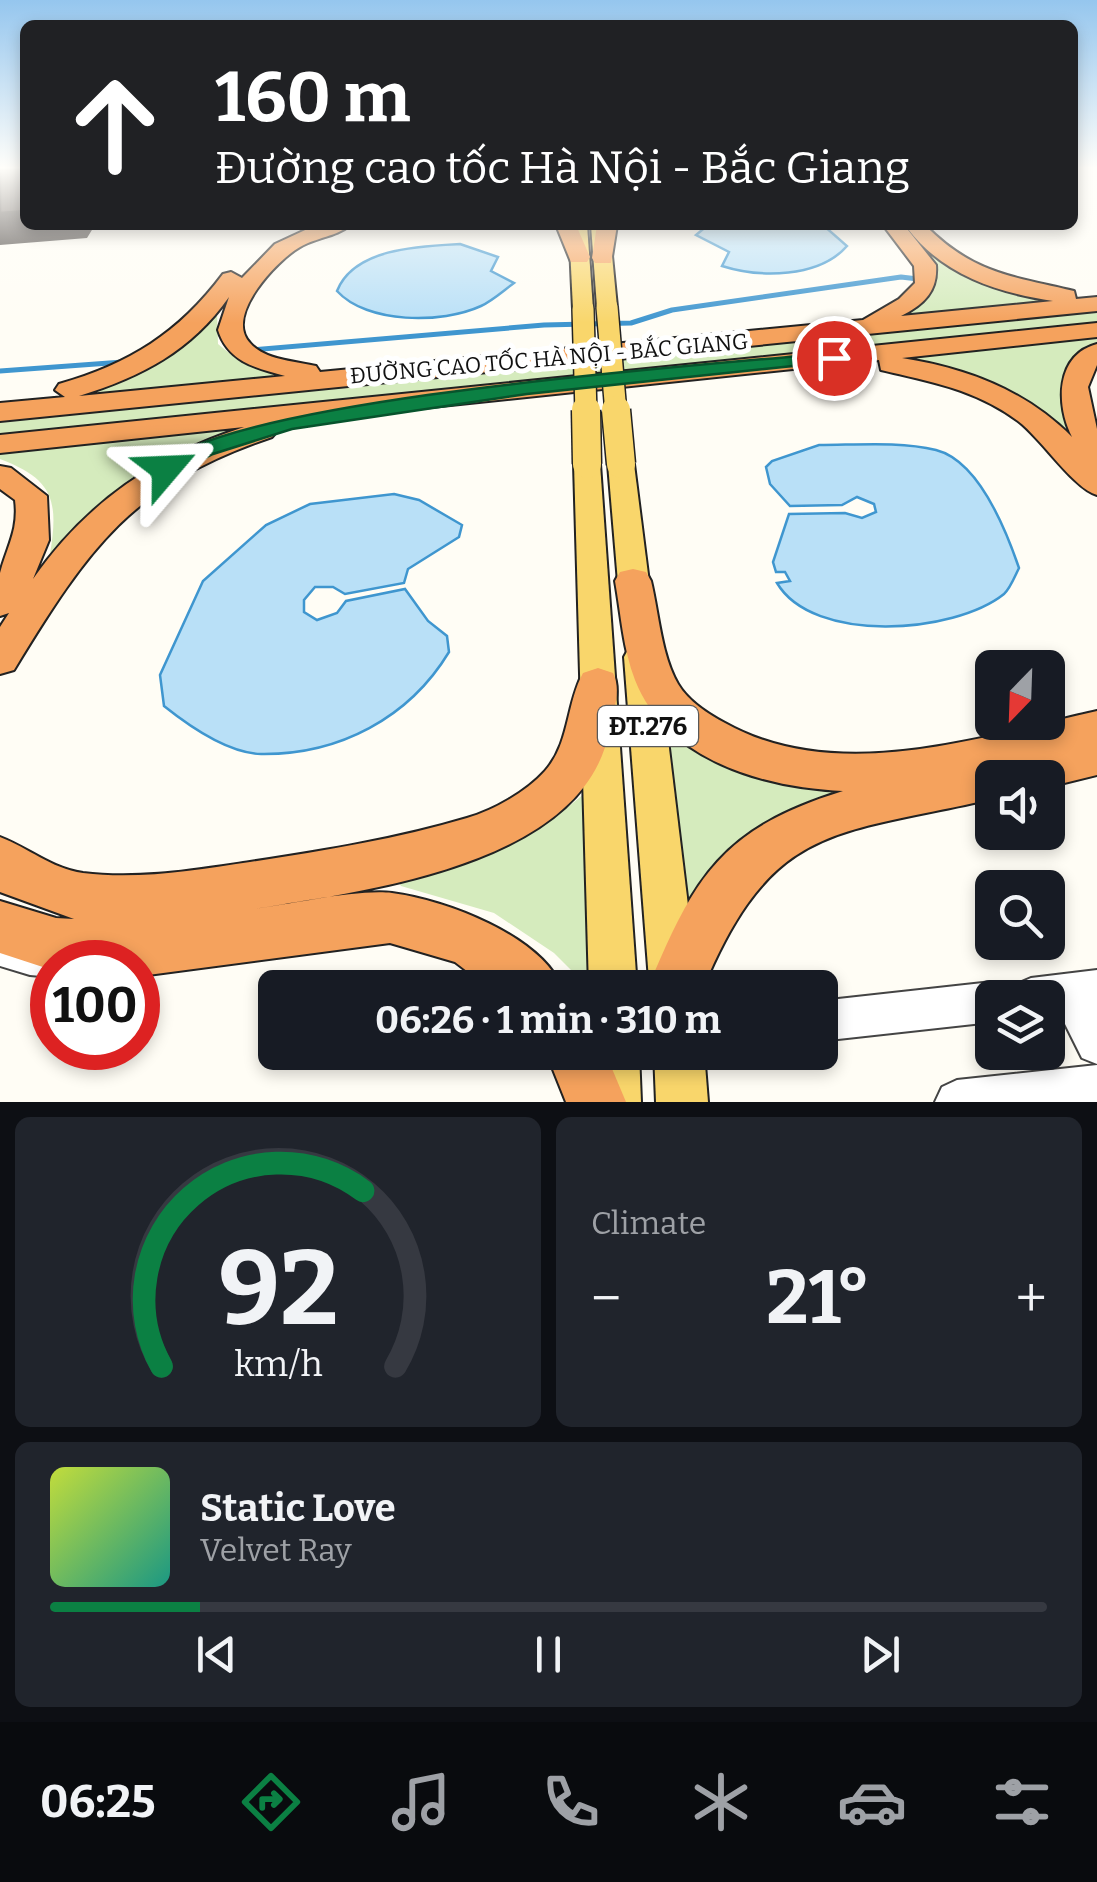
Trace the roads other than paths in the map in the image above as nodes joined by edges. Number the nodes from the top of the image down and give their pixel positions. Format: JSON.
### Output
{"nodes":[{"id":1,"x":294,"y":230,"type":"edge"},
{"id":2,"x":323,"y":230,"type":"edge"},
{"id":3,"x":568,"y":230,"type":"edge"},
{"id":4,"x":578,"y":230,"type":"edge"},
{"id":5,"x":603,"y":230,"type":"edge"},
{"id":6,"x":897,"y":230,"type":"edge"},
{"id":7,"x":918,"y":230,"type":"edge"},
{"id":8,"x":580,"y":257,"type":"junction"},
{"id":9,"x":603,"y":258,"type":"joint"},
{"id":10,"x":1097,"y":297,"type":"edge"},
{"id":11,"x":1097,"y":304,"type":"edge"},
{"id":12,"x":595,"y":308,"type":"junction"},
{"id":13,"x":1097,"y":330,"type":"edge"},
{"id":14,"x":704,"y":343,"type":"junction"},
{"id":15,"x":1097,"y":352,"type":"edge"},
{"id":16,"x":508,"y":363,"type":"junction"},
{"id":17,"x":684,"y":374,"type":"junction"},
{"id":18,"x":527,"y":389,"type":"junction"},
{"id":19,"x":0,"y":408,"type":"edge"},
{"id":20,"x":0,"y":444,"type":"edge"},
{"id":21,"x":1097,"y":454,"type":"edge"},
{"id":22,"x":604,"y":464,"type":"junction"},
{"id":23,"x":0,"y":475,"type":"edge"},
{"id":24,"x":1097,"y":485,"type":"edge"},
{"id":25,"x":0,"y":486,"type":"edge"},
{"id":26,"x":0,"y":573,"type":"edge"},
{"id":27,"x":633,"y":580,"type":"junction"},
{"id":28,"x":0,"y":603,"type":"edge"},
{"id":29,"x":0,"y":659,"type":"edge"},
{"id":30,"x":598,"y":684,"type":"junction"},
{"id":31,"x":1097,"y":728,"type":"edge"},
{"id":32,"x":1097,"y":756,"type":"edge"},
{"id":33,"x":1065,"y":764,"type":"edge"},
{"id":34,"x":975,"y":784,"type":"edge"},
{"id":35,"x":0,"y":860,"type":"edge"},
{"id":36,"x":0,"y":927,"type":"edge"},
{"id":37,"x":0,"y":950,"type":"edge"},
{"id":38,"x":30,"y":960,"type":"edge"},
{"id":39,"x":160,"y":961,"type":"edge"},
{"id":40,"x":498,"y":970,"type":"edge"},
{"id":41,"x":510,"y":970,"type":"edge"},
{"id":42,"x":611,"y":970,"type":"edge"},
{"id":43,"x":673,"y":970,"type":"edge"},
{"id":44,"x":684,"y":970,"type":"edge"},
{"id":45,"x":1066,"y":994,"type":"edge"},
{"id":46,"x":975,"y":1004,"type":"edge"},
{"id":47,"x":838,"y":1019,"type":"edge"},
{"id":48,"x":1097,"y":1043,"type":"edge"},
{"id":49,"x":558,"y":1070,"type":"edge"},
{"id":50,"x":583,"y":1070,"type":"edge"},
{"id":51,"x":614,"y":1070,"type":"edge"},
{"id":52,"x":680,"y":1070,"type":"edge"},
{"id":53,"x":1097,"y":1086,"type":"edge"},
{"id":54,"x":564,"y":1102,"type":"edge"},
{"id":55,"x":596,"y":1102,"type":"edge"},
{"id":56,"x":615,"y":1102,"type":"edge"},
{"id":57,"x":682,"y":1102,"type":"edge"},
{"id":58,"x":957,"y":1102,"type":"edge"}],
"edges":[{"from":1,"to":19,"type":"highway"},
{"from":2,"to":16,"type":"highway"},
{"from":3,"to":8,"type":"highway"},
{"from":4,"to":8,"type":"main road","number":"ĐT.276"},
{"from":5,"to":9,"type":"highway"},
{"from":6,"to":14,"type":"highway"},
{"from":7,"to":10,"type":"highway"},
{"from":8,"to":12,"type":"main road","number":"ĐT.276"},
{"from":9,"to":12,"type":"main road","number":"ĐT.276"},
{"from":11,"to":14,"type":"highway","name":"ĐƯỜNG CAO TỐC HÀ NỘI - BẮC GIANG"},
{"from":12,"to":22,"type":"main road","number":"ĐT.276","bridge":true},
{"from":12,"to":22,"type":"main road","number":"ĐT.276","bridge":true},
{"from":13,"to":17,"type":"highway","name":"ĐƯỜNG CAO TỐC HÀ NỘI - BẮC GIANG"},
{"from":14,"to":16,"type":"highway","name":"ĐƯỜNG CAO TỐC HÀ NỘI - BẮC GIANG"},
{"from":15,"to":21,"type":"highway"},
{"from":16,"to":19,"type":"highway","name":"ĐƯỜNG CAO TỐC HÀ NỘI - BẮC GIANG"},
{"from":17,"to":18,"type":"highway","name":"ĐƯỜNG CAO TỐC HÀ NỘI - BẮC GIANG"},
{"from":17,"to":24,"type":"highway"},
{"from":18,"to":20,"type":"highway","name":"ĐƯỜNG CAO TỐC HÀ NỘI - BẮC GIANG"},
{"from":18,"to":29,"type":"highway"},
{"from":22,"to":27,"type":"main road","number":"ĐT.276"},
{"from":22,"to":30,"type":"main road","number":"ĐT.276"},
{"from":23,"to":28,"type":"highway"},
{"from":25,"to":26,"type":"street"},
{"from":27,"to":31,"type":"highway"},
{"from":27,"to":43,"type":"main road","number":"ĐT.276"},
{"from":30,"to":35,"type":"highway"},
{"from":30,"to":42,"type":"main road","number":"ĐT.276"},
{"from":32,"to":33,"type":"highway"},
{"from":34,"to":44,"type":"highway"},
{"from":36,"to":41,"type":"highway"},
{"from":37,"to":38,"type":"street"},
{"from":39,"to":40,"type":"street"},
{"from":45,"to":48,"type":"street"},
{"from":46,"to":47,"type":"street"},
{"from":49,"to":54,"type":"street"},
{"from":50,"to":55,"type":"highway"},
{"from":51,"to":56,"type":"main road"},
{"from":52,"to":57,"type":"main road"},
{"from":53,"to":58,"type":"street"}]}
